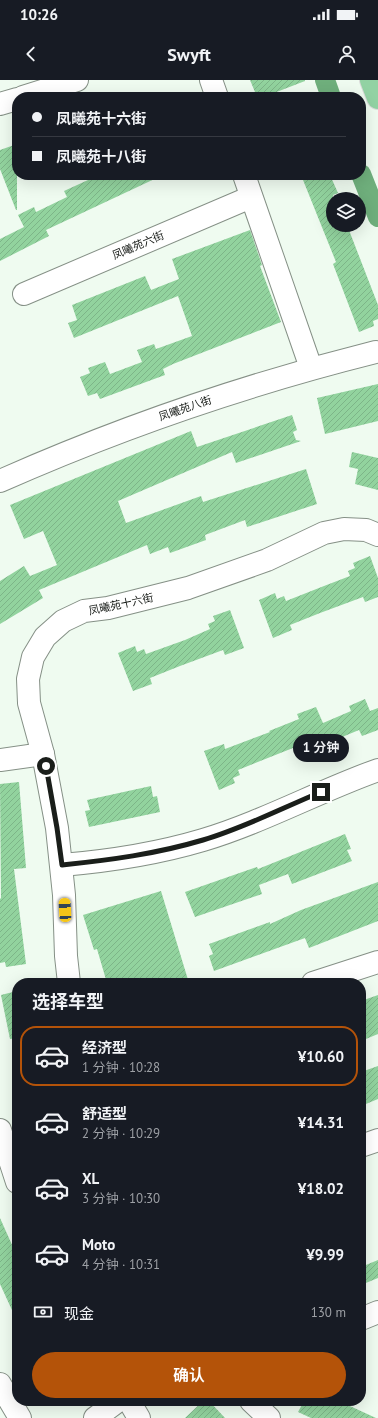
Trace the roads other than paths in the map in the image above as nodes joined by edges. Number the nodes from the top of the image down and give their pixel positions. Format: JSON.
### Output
{"nodes":[{"id":1,"x":77,"y":80,"type":"edge"},
{"id":2,"x":211,"y":80,"type":"edge"},
{"id":3,"x":371,"y":80,"type":"edge"},
{"id":4,"x":39,"y":92,"type":"edge"},
{"id":5,"x":215,"y":92,"type":"edge"},
{"id":6,"x":378,"y":98,"type":"edge"},
{"id":7,"x":12,"y":100,"type":"edge"},
{"id":8,"x":0,"y":104,"type":"edge"},
{"id":9,"x":246,"y":180,"type":"edge"},
{"id":10,"x":251,"y":197,"type":"junction"},
{"id":11,"x":24,"y":294,"type":"dead end"},
{"id":12,"x":376,"y":352,"type":"dead end"},
{"id":13,"x":311,"y":368,"type":"junction"},
{"id":14,"x":0,"y":481,"type":"edge"},
{"id":15,"x":378,"y":534,"type":"edge"},
{"id":16,"x":43,"y":754,"type":"junction"},
{"id":17,"x":0,"y":760,"type":"edge"},
{"id":18,"x":378,"y":770,"type":"edge"},
{"id":19,"x":62,"y":865,"type":"junction"},
{"id":20,"x":378,"y":962,"type":"edge"},
{"id":21,"x":68,"y":978,"type":"edge"},
{"id":22,"x":328,"y":978,"type":"edge"},
{"id":23,"x":0,"y":1130,"type":"edge"},
{"id":24,"x":378,"y":1140,"type":"edge"},
{"id":25,"x":366,"y":1144,"type":"edge"},
{"id":26,"x":12,"y":1167,"type":"edge"},
{"id":27,"x":378,"y":1312,"type":"edge"},
{"id":28,"x":366,"y":1316,"type":"edge"},
{"id":29,"x":0,"y":1384,"type":"edge"},
{"id":30,"x":12,"y":1404,"type":"edge"},
{"id":31,"x":13,"y":1406,"type":"edge"},
{"id":32,"x":111,"y":1406,"type":"edge"},
{"id":33,"x":131,"y":1406,"type":"edge"},
{"id":34,"x":256,"y":1406,"type":"edge"},
{"id":35,"x":20,"y":1418,"type":"edge"},
{"id":36,"x":95,"y":1418,"type":"edge"},
{"id":37,"x":139,"y":1418,"type":"edge"},
{"id":38,"x":269,"y":1418,"type":"edge"}],
"edges":[{"from":1,"to":4,"type":"street"},
{"from":2,"to":5,"type":"street"},
{"from":3,"to":6,"type":"main road"},
{"from":7,"to":8,"type":"street"},
{"from":9,"to":10,"type":"street"},
{"from":10,"to":11,"type":"street","name":"凤曦苑六街"},
{"from":10,"to":13,"type":"street"},
{"from":12,"to":13,"type":"street","name":"凤曦苑八街"},
{"from":13,"to":14,"type":"street","name":"凤曦苑八街"},
{"from":15,"to":16,"type":"street","name":"凤曦苑十六街"},
{"from":16,"to":17,"type":"street"},
{"from":16,"to":19,"type":"street","name":"凤曦苑十六街"},
{"from":18,"to":19,"type":"street"},
{"from":19,"to":21,"type":"street","name":"凤曦苑十六街"},
{"from":20,"to":22,"type":"street"},
{"from":23,"to":26,"type":"street"},
{"from":24,"to":25,"type":"street"},
{"from":27,"to":28,"type":"street"},
{"from":29,"to":30,"type":"street"},
{"from":31,"to":35,"type":"street"},
{"from":32,"to":36,"type":"street"},
{"from":33,"to":37,"type":"street"},
{"from":34,"to":38,"type":"street"}]}
